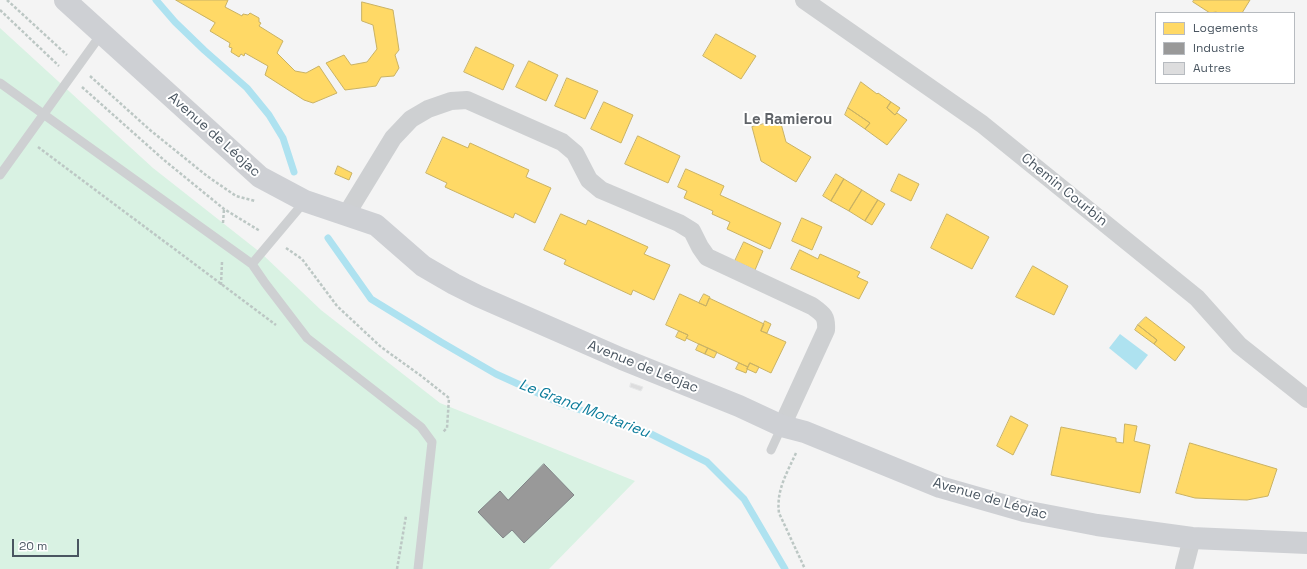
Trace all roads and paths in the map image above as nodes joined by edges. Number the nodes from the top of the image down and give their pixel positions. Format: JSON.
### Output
{"nodes":[{"id":1,"x":7,"y":0,"type":"edge"},
{"id":2,"x":65,"y":0,"type":"edge"},
{"id":3,"x":804,"y":0,"type":"edge"},
{"id":4,"x":0,"y":10,"type":"edge"},
{"id":5,"x":102,"y":33,"type":"junction"},
{"id":6,"x":79,"y":66,"type":"junction"},
{"id":7,"x":71,"y":76,"type":"junction"},
{"id":8,"x":0,"y":83,"type":"edge"},
{"id":9,"x":44,"y":114,"type":"junction"},
{"id":10,"x":26,"y":138,"type":"junction"},
{"id":11,"x":0,"y":174,"type":"edge"},
{"id":12,"x":259,"y":202,"type":"dead end"},
{"id":13,"x":305,"y":202,"type":"junction"},
{"id":14,"x":346,"y":215,"type":"junction"},
{"id":15,"x":273,"y":239,"type":"junction"},
{"id":16,"x":252,"y":264,"type":"junction"},
{"id":17,"x":277,"y":326,"type":"dead end"},
{"id":18,"x":1307,"y":399,"type":"edge"},
{"id":19,"x":782,"y":426,"type":"junction"},
{"id":20,"x":432,"y":442,"type":"junction"},
{"id":21,"x":771,"y":450,"type":"dead end"},
{"id":22,"x":797,"y":450,"type":"dead end"},
{"id":23,"x":406,"y":515,"type":"dead end"},
{"id":24,"x":1192,"y":538,"type":"junction"},
{"id":25,"x":1307,"y":543,"type":"edge"},
{"id":26,"x":397,"y":569,"type":"edge"},
{"id":27,"x":418,"y":569,"type":"edge"},
{"id":28,"x":805,"y":569,"type":"edge"},
{"id":29,"x":1184,"y":569,"type":"edge"}],
"edges":[{"from":1,"to":6,"type":"path"},
{"from":2,"to":5,"type":"main road","name":"Avenue de Léojac"},
{"from":3,"to":18,"type":"street","name":"Chemin Courbin"},
{"from":4,"to":7,"type":"path"},
{"from":5,"to":6,"type":"lane"},
{"from":5,"to":13,"type":"main road","name":"Avenue de Léojac"},
{"from":6,"to":7,"type":"lane"},
{"from":6,"to":12,"type":"path"},
{"from":7,"to":9,"type":"lane"},
{"from":7,"to":15,"type":"path"},
{"from":8,"to":9,"type":"lane"},
{"from":9,"to":10,"type":"lane"},
{"from":9,"to":16,"type":"lane"},
{"from":10,"to":11,"type":"lane"},
{"from":10,"to":17,"type":"path"},
{"from":13,"to":14,"type":"main road","name":"Avenue de Léojac"},
{"from":13,"to":15,"type":"lane"},
{"from":14,"to":19,"type":"main road","name":"Avenue de Léojac"},
{"from":14,"to":19,"type":"street"},
{"from":15,"to":16,"type":"lane"},
{"from":15,"to":20,"type":"path"},
{"from":16,"to":20,"type":"lane"},
{"from":19,"to":21,"type":"lane"},
{"from":19,"to":24,"type":"main road","name":"Avenue de Léojac"},
{"from":20,"to":27,"type":"lane"},
{"from":22,"to":28,"type":"path"},
{"from":23,"to":26,"type":"path"},
{"from":24,"to":25,"type":"main road","name":"Avenue de Léojac"},
{"from":24,"to":29,"type":"street"}]}
